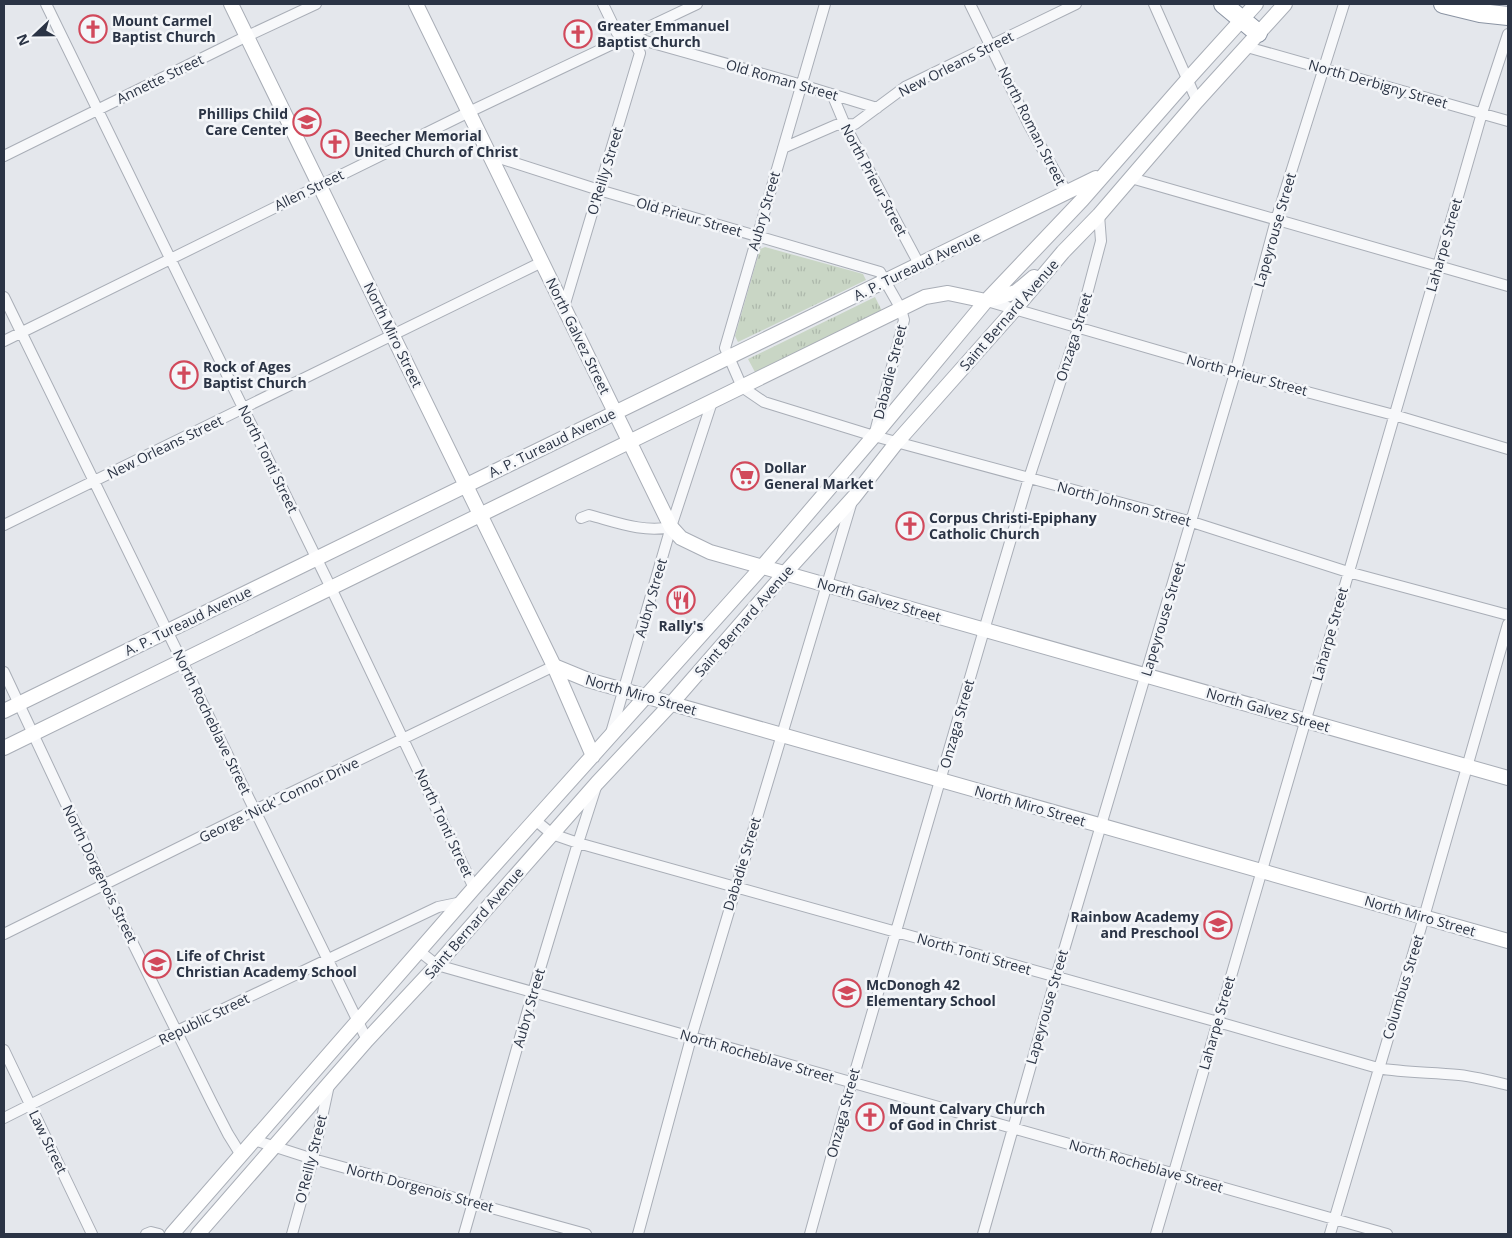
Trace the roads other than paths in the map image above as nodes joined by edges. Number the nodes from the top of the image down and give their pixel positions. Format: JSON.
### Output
{"nodes":[{"id":1,"x":46,"y":4,"type":"edge"},
{"id":2,"x":231,"y":4,"type":"edge"},
{"id":3,"x":316,"y":4,"type":"edge"},
{"id":4,"x":416,"y":4,"type":"edge"},
{"id":5,"x":603,"y":4,"type":"edge"},
{"id":6,"x":697,"y":4,"type":"edge"},
{"id":7,"x":825,"y":4,"type":"edge"},
{"id":8,"x":970,"y":4,"type":"edge"},
{"id":9,"x":1076,"y":4,"type":"edge"},
{"id":10,"x":1154,"y":4,"type":"edge"},
{"id":11,"x":1223,"y":4,"type":"edge"},
{"id":12,"x":1256,"y":4,"type":"edge"},
{"id":13,"x":1285,"y":4,"type":"edge"},
{"id":14,"x":1344,"y":4,"type":"edge"},
{"id":15,"x":1443,"y":4,"type":"edge"},
{"id":16,"x":1508,"y":16,"type":"edge"},
{"id":17,"x":1242,"y":20,"type":"junction"},
{"id":18,"x":1508,"y":34,"type":"edge"},
{"id":19,"x":247,"y":36,"type":"junction"},
{"id":20,"x":630,"y":36,"type":"junction"},
{"id":21,"x":1252,"y":40,"type":"junction"},
{"id":22,"x":991,"y":46,"type":"junction"},
{"id":23,"x":1324,"y":69,"type":"junction"},
{"id":24,"x":1188,"y":79,"type":"junction"},
{"id":25,"x":802,"y":85,"type":"junction"},
{"id":26,"x":832,"y":94,"type":"junction"},
{"id":27,"x":1198,"y":101,"type":"junction"},
{"id":28,"x":877,"y":108,"type":"junction"},
{"id":29,"x":98,"y":109,"type":"junction"},
{"id":30,"x":469,"y":112,"type":"junction"},
{"id":31,"x":1482,"y":113,"type":"junction"},
{"id":32,"x":1508,"y":121,"type":"edge"},
{"id":33,"x":845,"y":125,"type":"junction"},
{"id":34,"x":783,"y":148,"type":"junction"},
{"id":35,"x":490,"y":155,"type":"junction"},
{"id":36,"x":4,"y":156,"type":"edge"},
{"id":37,"x":1101,"y":176,"type":"junction"},
{"id":38,"x":1131,"y":178,"type":"junction"},
{"id":39,"x":320,"y":185,"type":"junction"},
{"id":40,"x":599,"y":190,"type":"junction"},
{"id":41,"x":1067,"y":194,"type":"junction"},
{"id":42,"x":1082,"y":200,"type":"junction"},
{"id":43,"x":1099,"y":215,"type":"junction"},
{"id":44,"x":1276,"y":220,"type":"junction"},
{"id":45,"x":757,"y":237,"type":"junction"},
{"id":46,"x":1063,"y":252,"type":"junction"},
{"id":47,"x":170,"y":258,"type":"junction"},
{"id":48,"x":542,"y":262,"type":"junction"},
{"id":49,"x":919,"y":264,"type":"junction"},
{"id":50,"x":1438,"y":266,"type":"junction"},
{"id":51,"x":885,"y":280,"type":"junction"},
{"id":52,"x":1508,"y":286,"type":"edge"},
{"id":53,"x":4,"y":297,"type":"edge"},
{"id":54,"x":986,"y":301,"type":"junction"},
{"id":55,"x":564,"y":308,"type":"junction"},
{"id":56,"x":901,"y":309,"type":"junction"},
{"id":57,"x":1016,"y":309,"type":"junction"},
{"id":58,"x":1078,"y":328,"type":"junction"},
{"id":59,"x":21,"y":332,"type":"junction"},
{"id":60,"x":393,"y":336,"type":"junction"},
{"id":61,"x":4,"y":341,"type":"edge"},
{"id":62,"x":729,"y":357,"type":"junction"},
{"id":63,"x":1235,"y":373,"type":"junction"},
{"id":64,"x":742,"y":387,"type":"junction"},
{"id":65,"x":712,"y":402,"type":"junction"},
{"id":66,"x":244,"y":409,"type":"junction"},
{"id":67,"x":615,"y":412,"type":"junction"},
{"id":68,"x":1394,"y":415,"type":"junction"},
{"id":69,"x":874,"y":436,"type":"junction"},
{"id":70,"x":630,"y":442,"type":"junction"},
{"id":71,"x":897,"y":442,"type":"junction"},
{"id":72,"x":1508,"y":449,"type":"edge"},
{"id":73,"x":1029,"y":478,"type":"junction"},
{"id":74,"x":94,"y":481,"type":"junction"},
{"id":75,"x":466,"y":485,"type":"junction"},
{"id":76,"x":854,"y":497,"type":"junction"},
{"id":77,"x":480,"y":515,"type":"junction"},
{"id":78,"x":581,"y":518,"type":"dead end"},
{"id":79,"x":1192,"y":522,"type":"junction"},
{"id":80,"x":4,"y":525,"type":"edge"},
{"id":81,"x":671,"y":527,"type":"junction"},
{"id":82,"x":316,"y":558,"type":"junction"},
{"id":83,"x":762,"y":567,"type":"junction"},
{"id":84,"x":1348,"y":572,"type":"junction"},
{"id":85,"x":785,"y":573,"type":"junction"},
{"id":86,"x":826,"y":585,"type":"junction"},
{"id":87,"x":331,"y":588,"type":"junction"},
{"id":88,"x":1508,"y":615,"type":"edge"},
{"id":89,"x":1508,"y":624,"type":"edge"},
{"id":90,"x":984,"y":630,"type":"junction"},
{"id":91,"x":168,"y":631,"type":"junction"},
{"id":92,"x":182,"y":660,"type":"junction"},
{"id":93,"x":554,"y":666,"type":"junction"},
{"id":94,"x":4,"y":672,"type":"edge"},
{"id":95,"x":1146,"y":676,"type":"junction"},
{"id":96,"x":624,"y":691,"type":"junction"},
{"id":97,"x":646,"y":697,"type":"junction"},
{"id":98,"x":19,"y":703,"type":"junction"},
{"id":99,"x":671,"y":704,"type":"junction"},
{"id":100,"x":4,"y":711,"type":"edge"},
{"id":101,"x":1305,"y":721,"type":"junction"},
{"id":102,"x":34,"y":733,"type":"junction"},
{"id":103,"x":781,"y":735,"type":"junction"},
{"id":104,"x":609,"y":738,"type":"junction"},
{"id":105,"x":404,"y":740,"type":"junction"},
{"id":106,"x":4,"y":748,"type":"edge"},
{"id":107,"x":593,"y":756,"type":"junction"},
{"id":108,"x":1466,"y":766,"type":"junction"},
{"id":109,"x":1508,"y":778,"type":"edge"},
{"id":110,"x":940,"y":780,"type":"junction"},
{"id":111,"x":598,"y":783,"type":"junction"},
{"id":112,"x":255,"y":810,"type":"junction"},
{"id":113,"x":535,"y":820,"type":"junction"},
{"id":114,"x":1101,"y":826,"type":"junction"},
{"id":115,"x":552,"y":834,"type":"junction"},
{"id":116,"x":578,"y":842,"type":"junction"},
{"id":117,"x":1261,"y":871,"type":"junction"},
{"id":118,"x":104,"y":885,"type":"junction"},
{"id":119,"x":735,"y":887,"type":"junction"},
{"id":120,"x":474,"y":888,"type":"junction"},
{"id":121,"x":462,"y":902,"type":"junction"},
{"id":122,"x":1424,"y":917,"type":"junction"},
{"id":123,"x":896,"y":932,"type":"junction"},
{"id":124,"x":4,"y":934,"type":"edge"},
{"id":125,"x":1508,"y":941,"type":"edge"},
{"id":126,"x":420,"y":951,"type":"junction"},
{"id":127,"x":328,"y":960,"type":"junction"},
{"id":128,"x":437,"y":965,"type":"junction"},
{"id":129,"x":1056,"y":977,"type":"junction"},
{"id":130,"x":533,"y":992,"type":"junction"},
{"id":131,"x":358,"y":1022,"type":"junction"},
{"id":132,"x":1218,"y":1022,"type":"junction"},
{"id":133,"x":177,"y":1031,"type":"junction"},
{"id":134,"x":691,"y":1038,"type":"junction"},
{"id":135,"x":367,"y":1040,"type":"junction"},
{"id":136,"x":4,"y":1050,"type":"edge"},
{"id":137,"x":1378,"y":1068,"type":"junction"},
{"id":138,"x":852,"y":1082,"type":"junction"},
{"id":139,"x":330,"y":1084,"type":"junction"},
{"id":140,"x":1508,"y":1085,"type":"edge"},
{"id":141,"x":30,"y":1105,"type":"junction"},
{"id":142,"x":4,"y":1118,"type":"edge"},
{"id":143,"x":1012,"y":1128,"type":"junction"},
{"id":144,"x":254,"y":1140,"type":"junction"},
{"id":145,"x":274,"y":1148,"type":"junction"},
{"id":146,"x":241,"y":1155,"type":"junction"},
{"id":147,"x":313,"y":1159,"type":"junction"},
{"id":148,"x":1173,"y":1174,"type":"junction"},
{"id":149,"x":472,"y":1202,"type":"junction"},
{"id":150,"x":1335,"y":1219,"type":"junction"},
{"id":151,"x":92,"y":1234,"type":"edge"},
{"id":152,"x":146,"y":1234,"type":"edge"},
{"id":153,"x":159,"y":1234,"type":"edge"},
{"id":154,"x":172,"y":1234,"type":"edge"},
{"id":155,"x":198,"y":1234,"type":"edge"},
{"id":156,"x":292,"y":1234,"type":"edge"},
{"id":157,"x":464,"y":1234,"type":"edge"},
{"id":158,"x":586,"y":1234,"type":"edge"},
{"id":159,"x":638,"y":1234,"type":"edge"},
{"id":160,"x":810,"y":1234,"type":"edge"},
{"id":161,"x":983,"y":1234,"type":"edge"},
{"id":162,"x":1156,"y":1234,"type":"edge"},
{"id":163,"x":1330,"y":1234,"type":"edge"},
{"id":164,"x":1387,"y":1234,"type":"edge"}],
"edges":[{"from":1,"to":29,"type":"street","name":"North Tonti Street"},
{"from":2,"to":19,"type":"street","name":"North Miro Street"},
{"from":3,"to":19,"type":"street","name":"Annette Street"},
{"from":4,"to":30,"type":"street","name":"North Galvez Street"},
{"from":5,"to":20,"type":"street"},
{"from":6,"to":20,"type":"street","name":"Allen Street"},
{"from":7,"to":25,"type":"street","name":"Aubry Street"},
{"from":8,"to":22,"type":"street","name":"North Roman Street"},
{"from":9,"to":22,"type":"street","name":"New Orleans Street"},
{"from":10,"to":24,"type":"street"},
{"from":11,"to":17,"type":"highway"},
{"from":12,"to":17,"type":"street","name":"Saint Bernard Avenue"},
{"from":13,"to":21,"type":"street","name":"Saint Bernard Avenue"},
{"from":14,"to":23,"type":"street","name":"Lapeyrouse Street"},
{"from":15,"to":16,"type":"highway"},
{"from":17,"to":21,"type":"highway"},
{"from":17,"to":24,"type":"street","name":"Saint Bernard Avenue"},
{"from":18,"to":31,"type":"street","name":"Laharpe Street"},
{"from":19,"to":29,"type":"street","name":"Annette Street"},
{"from":19,"to":39,"type":"street","name":"North Miro Street"},
{"from":20,"to":25,"type":"street","name":"Old Roman Street"},
{"from":20,"to":30,"type":"street","name":"Allen Street"},
{"from":20,"to":40,"type":"street","name":"O'Reilly Street"},
{"from":21,"to":23,"type":"street","name":"North Derbigny Street"},
{"from":21,"to":27,"type":"street","name":"Saint Bernard Avenue"},
{"from":22,"to":28,"type":"street","name":"New Orleans Street"},
{"from":22,"to":41,"type":"street","name":"North Roman Street"},
{"from":23,"to":31,"type":"street","name":"North Derbigny Street"},
{"from":23,"to":44,"type":"street","name":"Lapeyrouse Street"},
{"from":24,"to":27,"type":"street"},
{"from":24,"to":37,"type":"street","name":"Saint Bernard Avenue"},
{"from":25,"to":26,"type":"street","name":"Old Roman Street"},
{"from":25,"to":34,"type":"street","name":"Aubry Street"},
{"from":26,"to":28,"type":"street","name":"Old Roman Street"},
{"from":26,"to":33,"type":"street","name":"North Prieur Street"},
{"from":27,"to":38,"type":"street","name":"Saint Bernard Avenue"},
{"from":28,"to":33,"type":"street","name":"New Orleans Street"},
{"from":29,"to":36,"type":"street","name":"Annette Street"},
{"from":29,"to":47,"type":"street","name":"North Tonti Street"},
{"from":30,"to":35,"type":"street","name":"North Galvez Street"},
{"from":30,"to":39,"type":"street","name":"Allen Street"},
{"from":31,"to":32,"type":"street","name":"North Derbigny Street"},
{"from":31,"to":50,"type":"street","name":"Laharpe Street"},
{"from":33,"to":34,"type":"street","name":"New Orleans Street"},
{"from":33,"to":49,"type":"street","name":"North Prieur Street"},
{"from":34,"to":45,"type":"street","name":"Aubry Street"},
{"from":35,"to":40,"type":"street","name":"Old Prieur Street"},
{"from":35,"to":48,"type":"street","name":"North Galvez Street"},
{"from":37,"to":41,"type":"street","name":"A. P. Tureaud Avenue"},
{"from":37,"to":42,"type":"street","name":"Saint Bernard Avenue"},
{"from":38,"to":43,"type":"street","name":"Saint Bernard Avenue"},
{"from":38,"to":44,"type":"street"},
{"from":39,"to":47,"type":"street","name":"Allen Street"},
{"from":39,"to":60,"type":"street","name":"North Miro Street"},
{"from":40,"to":45,"type":"street","name":"Old Prieur Street"},
{"from":40,"to":55,"type":"street","name":"O'Reilly Street"},
{"from":41,"to":49,"type":"street","name":"A. P. Tureaud Avenue"},
{"from":42,"to":43,"type":"street"},
{"from":42,"to":54,"type":"street","name":"Saint Bernard Avenue"},
{"from":43,"to":46,"type":"street","name":"Saint Bernard Avenue"},
{"from":43,"to":58,"type":"street","name":"Onzaga Street"},
{"from":44,"to":50,"type":"street"},
{"from":44,"to":63,"type":"street","name":"Lapeyrouse Street"},
{"from":45,"to":51,"type":"street","name":"Old Prieur Street"},
{"from":45,"to":62,"type":"street","name":"Aubry Street"},
{"from":46,"to":54,"type":"street"},
{"from":46,"to":57,"type":"street","name":"Saint Bernard Avenue"},
{"from":47,"to":59,"type":"street","name":"Allen Street"},
{"from":47,"to":66,"type":"street","name":"North Tonti Street"},
{"from":48,"to":55,"type":"street","name":"North Galvez Street"},
{"from":48,"to":60,"type":"street","name":"New Orleans Street"},
{"from":49,"to":51,"type":"street","name":"A. P. Tureaud Avenue"},
{"from":50,"to":52,"type":"street"},
{"from":50,"to":68,"type":"street","name":"Laharpe Street"},
{"from":51,"to":56,"type":"street"},
{"from":51,"to":62,"type":"street","name":"A. P. Tureaud Avenue"},
{"from":53,"to":59,"type":"street","name":"North Rocheblave Street"},
{"from":54,"to":56,"type":"street"},
{"from":54,"to":57,"type":"street","name":"North Prieur Street"},
{"from":54,"to":69,"type":"street","name":"Saint Bernard Avenue"},
{"from":55,"to":67,"type":"street","name":"North Galvez Street"},
{"from":56,"to":64,"type":"street"},
{"from":56,"to":69,"type":"street","name":"Dabadie Street"},
{"from":57,"to":58,"type":"street","name":"North Prieur Street"},
{"from":57,"to":71,"type":"street","name":"Saint Bernard Avenue"},
{"from":58,"to":63,"type":"street","name":"North Prieur Street"},
{"from":58,"to":73,"type":"street","name":"Onzaga Street"},
{"from":59,"to":61,"type":"street","name":"Allen Street"},
{"from":59,"to":74,"type":"street","name":"North Rocheblave Street"},
{"from":60,"to":66,"type":"street","name":"New Orleans Street"},
{"from":60,"to":75,"type":"street","name":"North Miro Street"},
{"from":62,"to":64,"type":"street","name":"Aubry Street"},
{"from":62,"to":67,"type":"street","name":"A. P. Tureaud Avenue"},
{"from":63,"to":68,"type":"street","name":"North Prieur Street"},
{"from":63,"to":79,"type":"street","name":"Lapeyrouse Street"},
{"from":64,"to":65,"type":"street"},
{"from":64,"to":69,"type":"street","name":"North Johnson Street"},
{"from":65,"to":70,"type":"street"},
{"from":65,"to":81,"type":"street","name":"Aubry Street"},
{"from":66,"to":74,"type":"street","name":"New Orleans Street"},
{"from":66,"to":82,"type":"street","name":"North Tonti Street"},
{"from":67,"to":70,"type":"street","name":"North Galvez Street"},
{"from":67,"to":75,"type":"street","name":"A. P. Tureaud Avenue"},
{"from":68,"to":72,"type":"street","name":"North Prieur Street"},
{"from":68,"to":84,"type":"street","name":"Laharpe Street"},
{"from":69,"to":71,"type":"street","name":"North Johnson Street"},
{"from":69,"to":83,"type":"street","name":"Saint Bernard Avenue"},
{"from":70,"to":77,"type":"street"},
{"from":70,"to":81,"type":"street","name":"North Galvez Street"},
{"from":71,"to":73,"type":"street","name":"North Johnson Street"},
{"from":71,"to":76,"type":"street","name":"Saint Bernard Avenue"},
{"from":73,"to":79,"type":"street","name":"North Johnson Street"},
{"from":73,"to":90,"type":"street","name":"Onzaga Street"},
{"from":74,"to":80,"type":"street","name":"New Orleans Street"},
{"from":74,"to":91,"type":"street","name":"North Rocheblave Street"},
{"from":75,"to":77,"type":"street","name":"North Miro Street"},
{"from":75,"to":82,"type":"street","name":"A. P. Tureaud Avenue"},
{"from":76,"to":85,"type":"street","name":"Saint Bernard Avenue"},
{"from":76,"to":86,"type":"street","name":"Dabadie Street"},
{"from":77,"to":87,"type":"street"},
{"from":77,"to":93,"type":"street","name":"North Miro Street"},
{"from":78,"to":81,"type":"street"},
{"from":79,"to":84,"type":"street","name":"North Johnson Street"},
{"from":79,"to":95,"type":"street","name":"Lapeyrouse Street"},
{"from":81,"to":83,"type":"street","name":"North Galvez Street"},
{"from":81,"to":96,"type":"street","name":"Aubry Street"},
{"from":82,"to":87,"type":"street","name":"North Tonti Street"},
{"from":82,"to":91,"type":"street","name":"A. P. Tureaud Avenue"},
{"from":83,"to":85,"type":"street","name":"North Galvez Street"},
{"from":83,"to":97,"type":"street","name":"Saint Bernard Avenue"},
{"from":84,"to":88,"type":"street","name":"North Johnson Street"},
{"from":84,"to":101,"type":"street","name":"Laharpe Street"},
{"from":85,"to":86,"type":"street","name":"North Galvez Street"},
{"from":85,"to":99,"type":"street","name":"Saint Bernard Avenue"},
{"from":86,"to":90,"type":"street","name":"North Galvez Street"},
{"from":86,"to":103,"type":"street","name":"Dabadie Street"},
{"from":87,"to":92,"type":"street"},
{"from":87,"to":105,"type":"street","name":"North Tonti Street"},
{"from":89,"to":108,"type":"street","name":"Columbus Street"},
{"from":90,"to":95,"type":"street","name":"North Galvez Street"},
{"from":90,"to":110,"type":"street","name":"Onzaga Street"},
{"from":91,"to":92,"type":"street","name":"North Rocheblave Street"},
{"from":91,"to":98,"type":"street","name":"A. P. Tureaud Avenue"},
{"from":92,"to":102,"type":"street"},
{"from":92,"to":112,"type":"street","name":"North Rocheblave Street"},
{"from":93,"to":96,"type":"street","name":"North Miro Street"},
{"from":93,"to":105,"type":"street","name":"George 'Nick' Connor Drive"},
{"from":93,"to":107,"type":"street","name":"North Miro Street"},
{"from":94,"to":98,"type":"street","name":"North Dorgenois Street"},
{"from":95,"to":101,"type":"street","name":"North Galvez Street"},
{"from":95,"to":114,"type":"street","name":"Lapeyrouse Street"},
{"from":96,"to":97,"type":"street","name":"North Miro Street"},
{"from":96,"to":104,"type":"street","name":"Aubry Street"},
{"from":97,"to":99,"type":"street","name":"North Miro Street"},
{"from":97,"to":104,"type":"street","name":"Saint Bernard Avenue"},
{"from":98,"to":100,"type":"street","name":"A. P. Tureaud Avenue"},
{"from":98,"to":102,"type":"street","name":"North Dorgenois Street"},
{"from":99,"to":103,"type":"street","name":"North Miro Street"},
{"from":99,"to":111,"type":"street","name":"Saint Bernard Avenue"},
{"from":101,"to":108,"type":"street","name":"North Galvez Street"},
{"from":101,"to":117,"type":"street","name":"Laharpe Street"},
{"from":102,"to":106,"type":"street"},
{"from":102,"to":118,"type":"street","name":"North Dorgenois Street"},
{"from":103,"to":110,"type":"street","name":"North Miro Street"},
{"from":103,"to":119,"type":"street","name":"Dabadie Street"},
{"from":104,"to":107,"type":"street","name":"Saint Bernard Avenue"},
{"from":105,"to":112,"type":"street","name":"George 'Nick' Connor Drive"},
{"from":105,"to":120,"type":"street","name":"North Tonti Street"},
{"from":107,"to":113,"type":"street","name":"Saint Bernard Avenue"},
{"from":108,"to":109,"type":"street","name":"North Galvez Street"},
{"from":108,"to":122,"type":"street","name":"Columbus Street"},
{"from":110,"to":114,"type":"street","name":"North Miro Street"},
{"from":110,"to":123,"type":"street","name":"Onzaga Street"},
{"from":111,"to":115,"type":"street","name":"Saint Bernard Avenue"},
{"from":111,"to":116,"type":"street","name":"Aubry Street"},
{"from":112,"to":118,"type":"street","name":"George 'Nick' Connor Drive"},
{"from":112,"to":127,"type":"street","name":"North Rocheblave Street"},
{"from":113,"to":115,"type":"street","name":"North Tonti Street"},
{"from":113,"to":120,"type":"street","name":"Saint Bernard Avenue"},
{"from":114,"to":117,"type":"street","name":"North Miro Street"},
{"from":114,"to":129,"type":"street","name":"Lapeyrouse Street"},
{"from":115,"to":116,"type":"street","name":"North Tonti Street"},
{"from":115,"to":128,"type":"street","name":"Saint Bernard Avenue"},
{"from":116,"to":119,"type":"street","name":"North Tonti Street"},
{"from":116,"to":130,"type":"street","name":"Aubry Street"},
{"from":117,"to":122,"type":"street","name":"North Miro Street"},
{"from":117,"to":132,"type":"street","name":"Laharpe Street"},
{"from":118,"to":124,"type":"street","name":"George 'Nick' Connor Drive"},
{"from":118,"to":133,"type":"street","name":"North Dorgenois Street"},
{"from":119,"to":123,"type":"street","name":"North Tonti Street"},
{"from":119,"to":134,"type":"street","name":"Dabadie Street"},
{"from":120,"to":121,"type":"street","name":"Saint Bernard Avenue"},
{"from":121,"to":126,"type":"street","name":"Saint Bernard Avenue"},
{"from":121,"to":127,"type":"street","name":"Republic Street"},
{"from":122,"to":125,"type":"street","name":"North Miro Street"},
{"from":122,"to":137,"type":"street","name":"Columbus Street"},
{"from":123,"to":129,"type":"street","name":"North Tonti Street"},
{"from":123,"to":138,"type":"street","name":"Onzaga Street"},
{"from":126,"to":128,"type":"street","name":"North Rocheblave Street"},
{"from":126,"to":131,"type":"street","name":"Saint Bernard Avenue"},
{"from":127,"to":131,"type":"street","name":"North Rocheblave Street"},
{"from":127,"to":133,"type":"street","name":"Republic Street"},
{"from":128,"to":130,"type":"street","name":"North Rocheblave Street"},
{"from":128,"to":135,"type":"street","name":"Saint Bernard Avenue"},
{"from":129,"to":132,"type":"street","name":"North Tonti Street"},
{"from":129,"to":143,"type":"street","name":"Lapeyrouse Street"},
{"from":130,"to":134,"type":"street","name":"North Rocheblave Street"},
{"from":130,"to":149,"type":"street","name":"Aubry Street"},
{"from":131,"to":135,"type":"street","name":"North Rocheblave Street"},
{"from":131,"to":144,"type":"street","name":"Saint Bernard Avenue"},
{"from":132,"to":137,"type":"street","name":"North Tonti Street"},
{"from":132,"to":148,"type":"street","name":"Laharpe Street"},
{"from":133,"to":141,"type":"street","name":"Republic Street"},
{"from":133,"to":146,"type":"street","name":"North Dorgenois Street"},
{"from":134,"to":138,"type":"street","name":"North Rocheblave Street"},
{"from":134,"to":159,"type":"street","name":"Dabadie Street"},
{"from":135,"to":139,"type":"street","name":"Saint Bernard Avenue"},
{"from":136,"to":141,"type":"street","name":"Law Street"},
{"from":137,"to":140,"type":"street","name":"North Tonti Street"},
{"from":137,"to":150,"type":"street","name":"Columbus Street"},
{"from":138,"to":143,"type":"street","name":"North Rocheblave Street"},
{"from":138,"to":160,"type":"street","name":"Onzaga Street"},
{"from":139,"to":145,"type":"street","name":"Saint Bernard Avenue"},
{"from":139,"to":147,"type":"street","name":"O'Reilly Street"},
{"from":141,"to":142,"type":"street","name":"Republic Street"},
{"from":141,"to":151,"type":"street","name":"Law Street"},
{"from":143,"to":148,"type":"street","name":"North Rocheblave Street"},
{"from":143,"to":161,"type":"street","name":"Lapeyrouse Street"},
{"from":144,"to":145,"type":"street","name":"North Dorgenois Street"},
{"from":144,"to":146,"type":"street","name":"Saint Bernard Avenue"},
{"from":145,"to":147,"type":"street","name":"North Dorgenois Street"},
{"from":145,"to":155,"type":"street","name":"Saint Bernard Avenue"},
{"from":146,"to":154,"type":"street","name":"Saint Bernard Avenue"},
{"from":147,"to":149,"type":"street","name":"North Dorgenois Street"},
{"from":147,"to":156,"type":"street","name":"O'Reilly Street"},
{"from":148,"to":150,"type":"street","name":"North Rocheblave Street"},
{"from":148,"to":162,"type":"street","name":"Laharpe Street"},
{"from":149,"to":157,"type":"street","name":"Aubry Street"},
{"from":149,"to":158,"type":"street","name":"North Dorgenois Street"},
{"from":150,"to":163,"type":"street","name":"Columbus Street"},
{"from":150,"to":164,"type":"street","name":"North Rocheblave Street"},
{"from":152,"to":153,"type":"street"}]}
